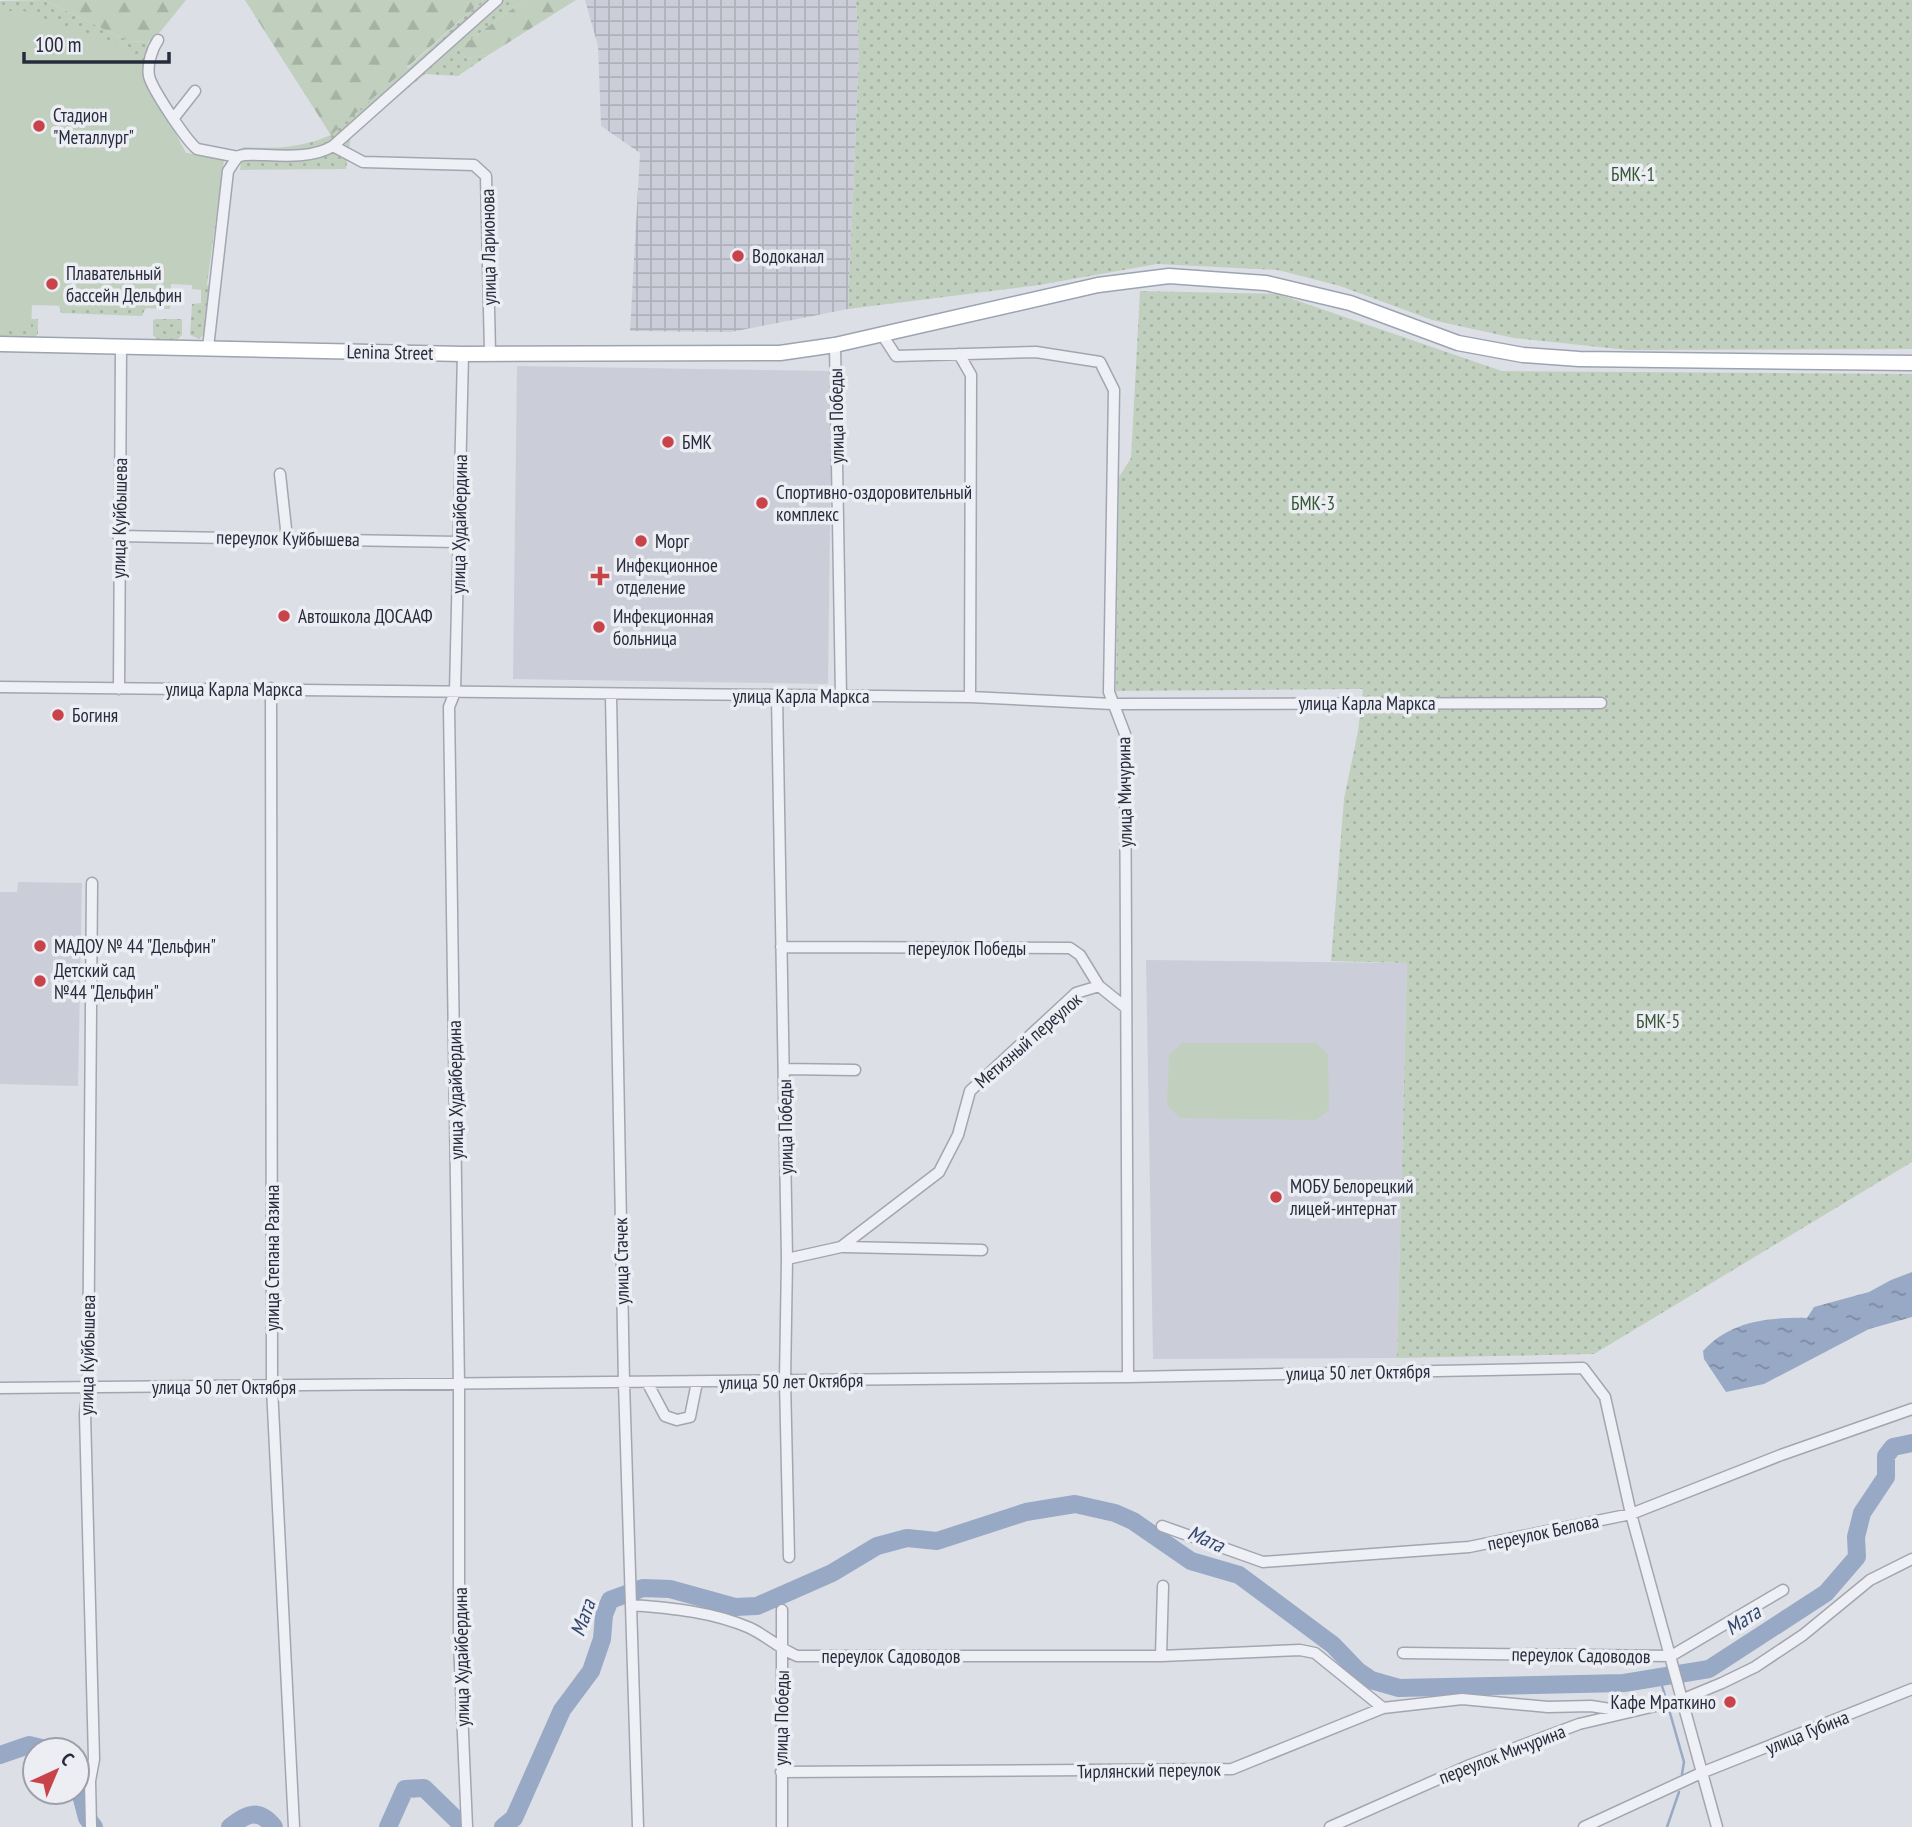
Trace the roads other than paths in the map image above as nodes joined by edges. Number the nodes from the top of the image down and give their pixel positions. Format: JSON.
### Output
{"nodes":[{"id":1,"x":497,"y":0,"type":"edge"},
{"id":2,"x":158,"y":40,"type":"dead end"},
{"id":3,"x":195,"y":91,"type":"dead end"},
{"id":4,"x":173,"y":119,"type":"junction"},
{"id":5,"x":332,"y":146,"type":"junction"},
{"id":6,"x":239,"y":157,"type":"junction"},
{"id":7,"x":881,"y":333,"type":"junction"},
{"id":8,"x":0,"y":344,"type":"edge"},
{"id":9,"x":835,"y":345,"type":"junction"},
{"id":10,"x":121,"y":347,"type":"junction"},
{"id":11,"x":208,"y":348,"type":"junction"},
{"id":12,"x":463,"y":354,"type":"junction"},
{"id":13,"x":490,"y":354,"type":"junction"},
{"id":14,"x":959,"y":354,"type":"junction"},
{"id":15,"x":1912,"y":363,"type":"edge"},
{"id":16,"x":280,"y":474,"type":"dead end"},
{"id":17,"x":118,"y":536,"type":"junction"},
{"id":18,"x":287,"y":538,"type":"junction"},
{"id":19,"x":458,"y":541,"type":"junction"},
{"id":20,"x":0,"y":687,"type":"edge"},
{"id":21,"x":271,"y":688,"type":"junction"},
{"id":22,"x":119,"y":689,"type":"junction"},
{"id":23,"x":455,"y":692,"type":"junction"},
{"id":24,"x":611,"y":696,"type":"junction"},
{"id":25,"x":777,"y":696,"type":"junction"},
{"id":26,"x":841,"y":696,"type":"junction"},
{"id":27,"x":970,"y":697,"type":"junction"},
{"id":28,"x":1601,"y":703,"type":"dead end"},
{"id":29,"x":1112,"y":704,"type":"junction"},
{"id":30,"x":92,"y":883,"type":"dead end"},
{"id":31,"x":781,"y":947,"type":"junction"},
{"id":32,"x":1099,"y":986,"type":"junction"},
{"id":33,"x":1125,"y":1007,"type":"junction"},
{"id":34,"x":784,"y":1069,"type":"junction"},
{"id":35,"x":855,"y":1070,"type":"dead end"},
{"id":36,"x":841,"y":1247,"type":"junction"},
{"id":37,"x":982,"y":1250,"type":"dead end"},
{"id":38,"x":787,"y":1259,"type":"junction"},
{"id":39,"x":1128,"y":1377,"type":"junction"},
{"id":40,"x":785,"y":1381,"type":"junction"},
{"id":41,"x":624,"y":1382,"type":"junction"},
{"id":42,"x":648,"y":1382,"type":"junction"},
{"id":43,"x":697,"y":1382,"type":"junction"},
{"id":44,"x":458,"y":1386,"type":"junction"},
{"id":45,"x":0,"y":1388,"type":"edge"},
{"id":46,"x":88,"y":1388,"type":"junction"},
{"id":47,"x":272,"y":1388,"type":"junction"},
{"id":48,"x":1912,"y":1409,"type":"edge"},
{"id":49,"x":1631,"y":1514,"type":"junction"},
{"id":50,"x":1162,"y":1526,"type":"dead end"},
{"id":51,"x":789,"y":1556,"type":"dead end"},
{"id":52,"x":1912,"y":1559,"type":"edge"},
{"id":53,"x":1163,"y":1586,"type":"dead end"},
{"id":54,"x":1783,"y":1590,"type":"dead end"},
{"id":55,"x":632,"y":1605,"type":"junction"},
{"id":56,"x":782,"y":1610,"type":"dead end"},
{"id":57,"x":782,"y":1650,"type":"junction"},
{"id":58,"x":1403,"y":1653,"type":"dead end"},
{"id":59,"x":1161,"y":1656,"type":"junction"},
{"id":60,"x":1671,"y":1656,"type":"junction"},
{"id":61,"x":1912,"y":1689,"type":"edge"},
{"id":62,"x":1677,"y":1701,"type":"junction"},
{"id":63,"x":1383,"y":1708,"type":"junction"},
{"id":64,"x":1629,"y":1712,"type":"junction"},
{"id":65,"x":781,"y":1772,"type":"junction"},
{"id":66,"x":1701,"y":1773,"type":"junction"},
{"id":67,"x":467,"y":1823,"type":"edge"},
{"id":68,"x":91,"y":1827,"type":"edge"},
{"id":69,"x":294,"y":1827,"type":"edge"},
{"id":70,"x":638,"y":1827,"type":"edge"},
{"id":71,"x":782,"y":1827,"type":"edge"},
{"id":72,"x":1330,"y":1827,"type":"edge"},
{"id":73,"x":1584,"y":1827,"type":"edge"},
{"id":74,"x":1717,"y":1827,"type":"edge"}],
"edges":[{"from":1,"to":5,"type":"street"},
{"from":2,"to":4,"type":"street"},
{"from":3,"to":4,"type":"street"},
{"from":4,"to":6,"type":"street"},
{"from":5,"to":6,"type":"street"},
{"from":5,"to":13,"type":"street","name":"улица Ларионова"},
{"from":6,"to":11,"type":"street"},
{"from":7,"to":9,"type":"main road","name":"Lenina Street"},
{"from":7,"to":14,"type":"street","name":"улица Мичурина"},
{"from":7,"to":15,"type":"main road","name":"Lenina Street"},
{"from":8,"to":10,"type":"main road","name":"Lenina Street"},
{"from":9,"to":13,"type":"main road","name":"Lenina Street"},
{"from":9,"to":26,"type":"street","name":"улица Победы"},
{"from":10,"to":11,"type":"main road","name":"Lenina Street"},
{"from":10,"to":17,"type":"street","name":"улица Куйбышева"},
{"from":11,"to":12,"type":"main road","name":"Lenina Street"},
{"from":12,"to":13,"type":"main road","name":"Lenina Street"},
{"from":12,"to":19,"type":"street","name":"улица Худайбердина"},
{"from":14,"to":27,"type":"street"},
{"from":14,"to":29,"type":"street","name":"улица Мичурина"},
{"from":16,"to":18,"type":"street"},
{"from":17,"to":18,"type":"street","name":"переулок Куйбышева"},
{"from":17,"to":22,"type":"street","name":"улица Куйбышева"},
{"from":18,"to":19,"type":"street","name":"переулок Куйбышева"},
{"from":19,"to":23,"type":"street","name":"улица Худайбердина"},
{"from":20,"to":22,"type":"street","name":"улица Карла Маркса"},
{"from":21,"to":22,"type":"street","name":"улица Карла Маркса"},
{"from":21,"to":23,"type":"street","name":"улица Карла Маркса"},
{"from":21,"to":47,"type":"street","name":"улица Степана Разина"},
{"from":23,"to":24,"type":"street","name":"улица Карла Маркса"},
{"from":23,"to":44,"type":"street","name":"улица Худайбердина"},
{"from":24,"to":25,"type":"street","name":"улица Карла Маркса"},
{"from":24,"to":41,"type":"street","name":"улица Стачек"},
{"from":25,"to":26,"type":"street","name":"улица Карла Маркса"},
{"from":25,"to":31,"type":"street","name":"улица Победы"},
{"from":26,"to":27,"type":"street","name":"улица Карла Маркса"},
{"from":27,"to":29,"type":"street","name":"улица Карла Маркса"},
{"from":28,"to":29,"type":"street","name":"улица Карла Маркса"},
{"from":29,"to":33,"type":"street","name":"улица Мичурина"},
{"from":30,"to":46,"type":"street","name":"улица Куйбышева"},
{"from":31,"to":32,"type":"street","name":"переулок Победы"},
{"from":31,"to":34,"type":"street","name":"улица Победы"},
{"from":32,"to":33,"type":"street","name":"переулок Победы"},
{"from":32,"to":36,"type":"street","name":"Метизный переулок"},
{"from":33,"to":39,"type":"street","name":"улица Мичурина"},
{"from":34,"to":35,"type":"street"},
{"from":34,"to":38,"type":"street","name":"улица Победы"},
{"from":36,"to":37,"type":"street"},
{"from":36,"to":38,"type":"street","name":"Метизный переулок"},
{"from":38,"to":40,"type":"street","name":"улица Победы"},
{"from":39,"to":40,"type":"street","name":"улица 50 лет Октября"},
{"from":39,"to":49,"type":"street","name":"улица 50 лет Октября"},
{"from":40,"to":43,"type":"street","name":"улица 50 лет Октября"},
{"from":40,"to":51,"type":"street","name":"улица Победы"},
{"from":41,"to":42,"type":"street","name":"улица 50 лет Октября"},
{"from":41,"to":44,"type":"street","name":"улица 50 лет Октября"},
{"from":41,"to":55,"type":"street","name":"улица Стачек"},
{"from":42,"to":43,"type":"street","name":"улица 50 лет Октября"},
{"from":42,"to":43,"type":"street"},
{"from":44,"to":47,"type":"street","name":"улица 50 лет Октября"},
{"from":44,"to":67,"type":"street","name":"улица Худайбердина"},
{"from":45,"to":46,"type":"street","name":"улица 50 лет Октября"},
{"from":46,"to":47,"type":"street","name":"улица 50 лет Октября"},
{"from":46,"to":68,"type":"street","name":"улица Куйбышева"},
{"from":47,"to":69,"type":"street","name":"улица Степана Разина"},
{"from":48,"to":49,"type":"street","name":"переулок Белова"},
{"from":49,"to":50,"type":"street","name":"переулок Белова"},
{"from":49,"to":60,"type":"street"},
{"from":52,"to":62,"type":"street"},
{"from":53,"to":59,"type":"street"},
{"from":54,"to":60,"type":"street","name":"переулок Садоводов"},
{"from":55,"to":57,"type":"street","name":"переулок Садоводов"},
{"from":55,"to":70,"type":"street","name":"улица Стачек"},
{"from":56,"to":57,"type":"street","name":"улица Победы"},
{"from":57,"to":59,"type":"street","name":"переулок Садоводов"},
{"from":57,"to":65,"type":"street","name":"улица Победы"},
{"from":58,"to":60,"type":"street","name":"переулок Садоводов"},
{"from":59,"to":63,"type":"street","name":"переулок Садоводов"},
{"from":60,"to":62,"type":"street"},
{"from":61,"to":66,"type":"street","name":"улица Губина"},
{"from":62,"to":64,"type":"street","name":"переулок Мичурина"},
{"from":62,"to":66,"type":"street"},
{"from":63,"to":64,"type":"street","name":"Тирлянский переулок"},
{"from":63,"to":65,"type":"street","name":"Тирлянский переулок"},
{"from":64,"to":72,"type":"street","name":"переулок Мичурина"},
{"from":65,"to":71,"type":"street","name":"улица Победы"},
{"from":66,"to":73,"type":"street","name":"улица Губина"},
{"from":66,"to":74,"type":"street"}]}
